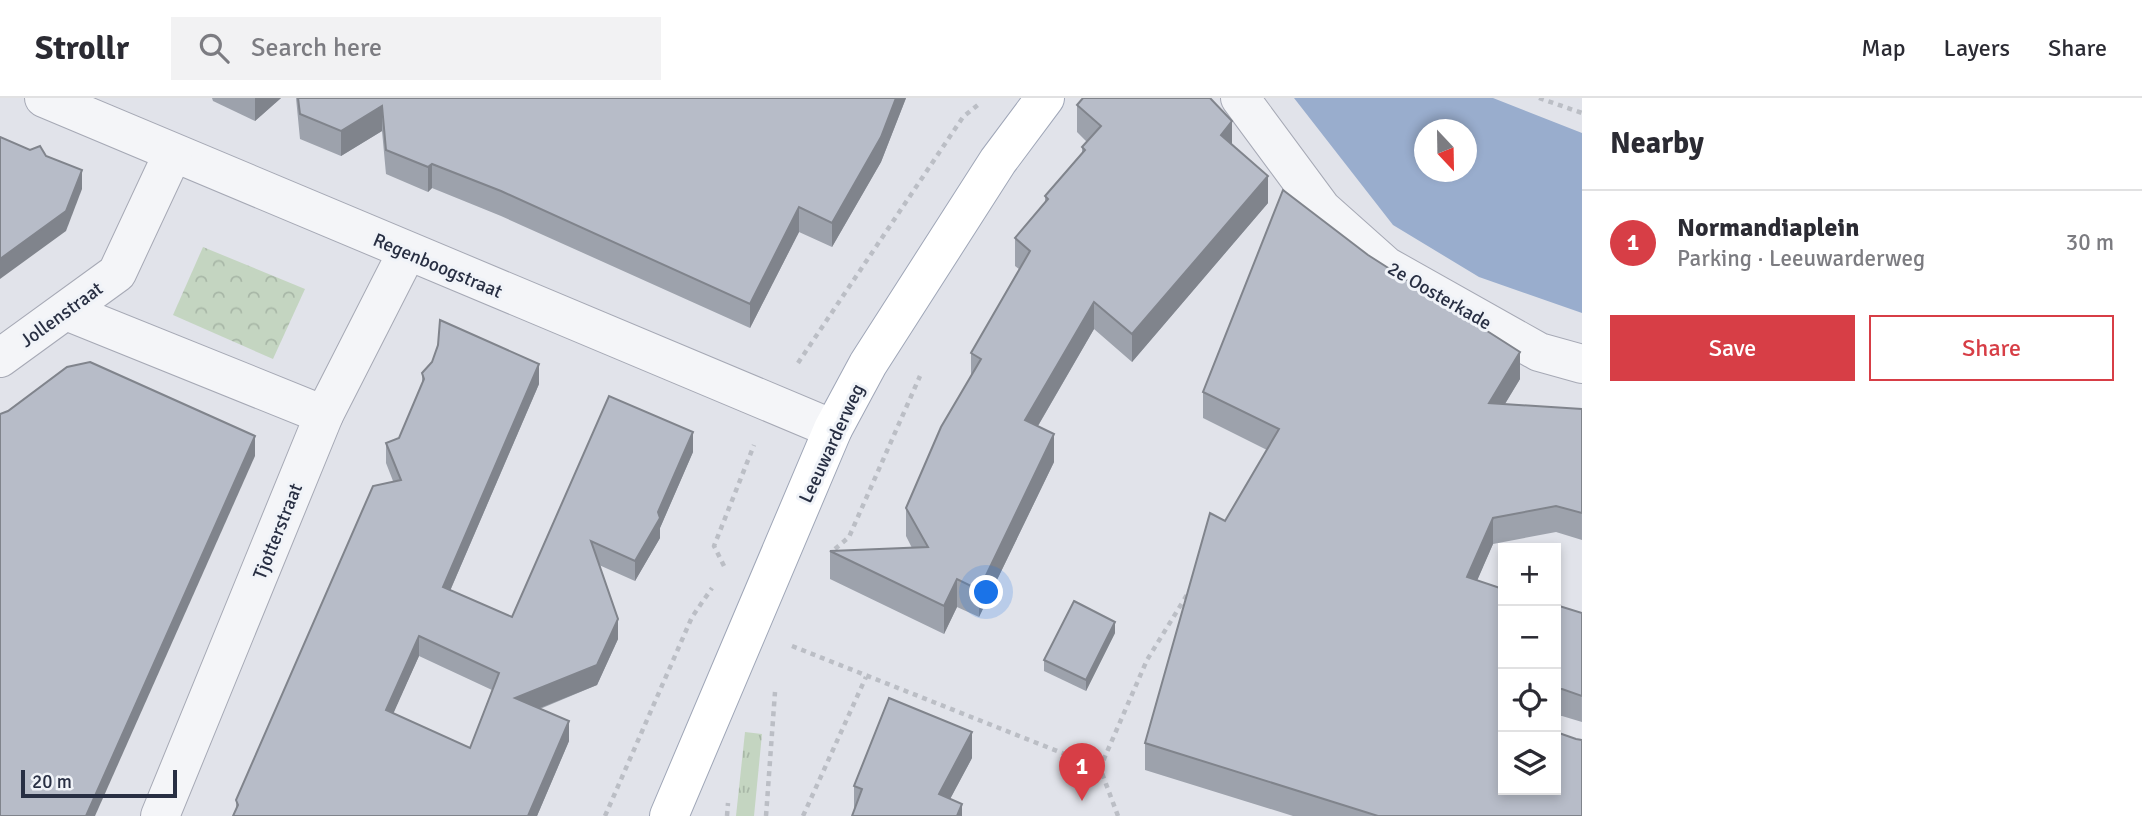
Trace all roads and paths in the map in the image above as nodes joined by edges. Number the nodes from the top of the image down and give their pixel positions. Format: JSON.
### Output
{"nodes":[{"id":1,"x":44,"y":98,"type":"edge"},
{"id":2,"x":986,"y":98,"type":"edge"},
{"id":3,"x":1045,"y":98,"type":"edge"},
{"id":4,"x":1240,"y":98,"type":"edge"},
{"id":5,"x":1539,"y":98,"type":"edge"},
{"id":6,"x":1582,"y":113,"type":"edge"},
{"id":7,"x":173,"y":153,"type":"junction"},
{"id":8,"x":407,"y":252,"type":"junction"},
{"id":9,"x":66,"y":311,"type":"junction"},
{"id":10,"x":0,"y":358,"type":"edge"},
{"id":11,"x":1582,"y":364,"type":"edge"},
{"id":12,"x":924,"y":365,"type":"dead end"},
{"id":13,"x":771,"y":404,"type":"junction"},
{"id":14,"x":324,"y":415,"type":"junction"},
{"id":15,"x":833,"y":429,"type":"junction"},
{"id":16,"x":828,"y":555,"type":"dead end"},
{"id":17,"x":726,"y":570,"type":"dead end"},
{"id":18,"x":719,"y":578,"type":"dead end"},
{"id":19,"x":1191,"y":589,"type":"edge"},
{"id":20,"x":779,"y":641,"type":"dead end"},
{"id":21,"x":866,"y":677,"type":"junction"},
{"id":22,"x":1100,"y":768,"type":"junction"},
{"id":23,"x":160,"y":816,"type":"edge"},
{"id":24,"x":605,"y":816,"type":"edge"},
{"id":25,"x":669,"y":816,"type":"edge"},
{"id":26,"x":803,"y":816,"type":"edge"},
{"id":27,"x":1118,"y":816,"type":"edge"}],
"edges":[{"from":1,"to":7,"type":"street","name":"Regenboogstraat"},
{"from":2,"to":13,"type":"path"},
{"from":3,"to":15,"type":"main road","name":"Leeuwarderweg"},
{"from":4,"to":11,"type":"street","name":"2e Oosterkade"},
{"from":5,"to":6,"type":"path"},
{"from":7,"to":8,"type":"street","name":"Regenboogstraat"},
{"from":7,"to":9,"type":"street","name":"Jollenstraat"},
{"from":8,"to":13,"type":"street","name":"Regenboogstraat"},
{"from":8,"to":14,"type":"street","name":"Tjotterstraat"},
{"from":9,"to":10,"type":"street","name":"Jollenstraat"},
{"from":9,"to":14,"type":"street"},
{"from":12,"to":16,"type":"path"},
{"from":13,"to":15,"type":"street","name":"Regenboogstraat"},
{"from":13,"to":17,"type":"path"},
{"from":14,"to":23,"type":"street","name":"Tjotterstraat"},
{"from":15,"to":25,"type":"main road","name":"Leeuwarderweg"},
{"from":18,"to":24,"type":"path"},
{"from":19,"to":22,"type":"path"},
{"from":20,"to":21,"type":"path"},
{"from":21,"to":22,"type":"path"},
{"from":21,"to":26,"type":"path"},
{"from":22,"to":27,"type":"path"}]}
